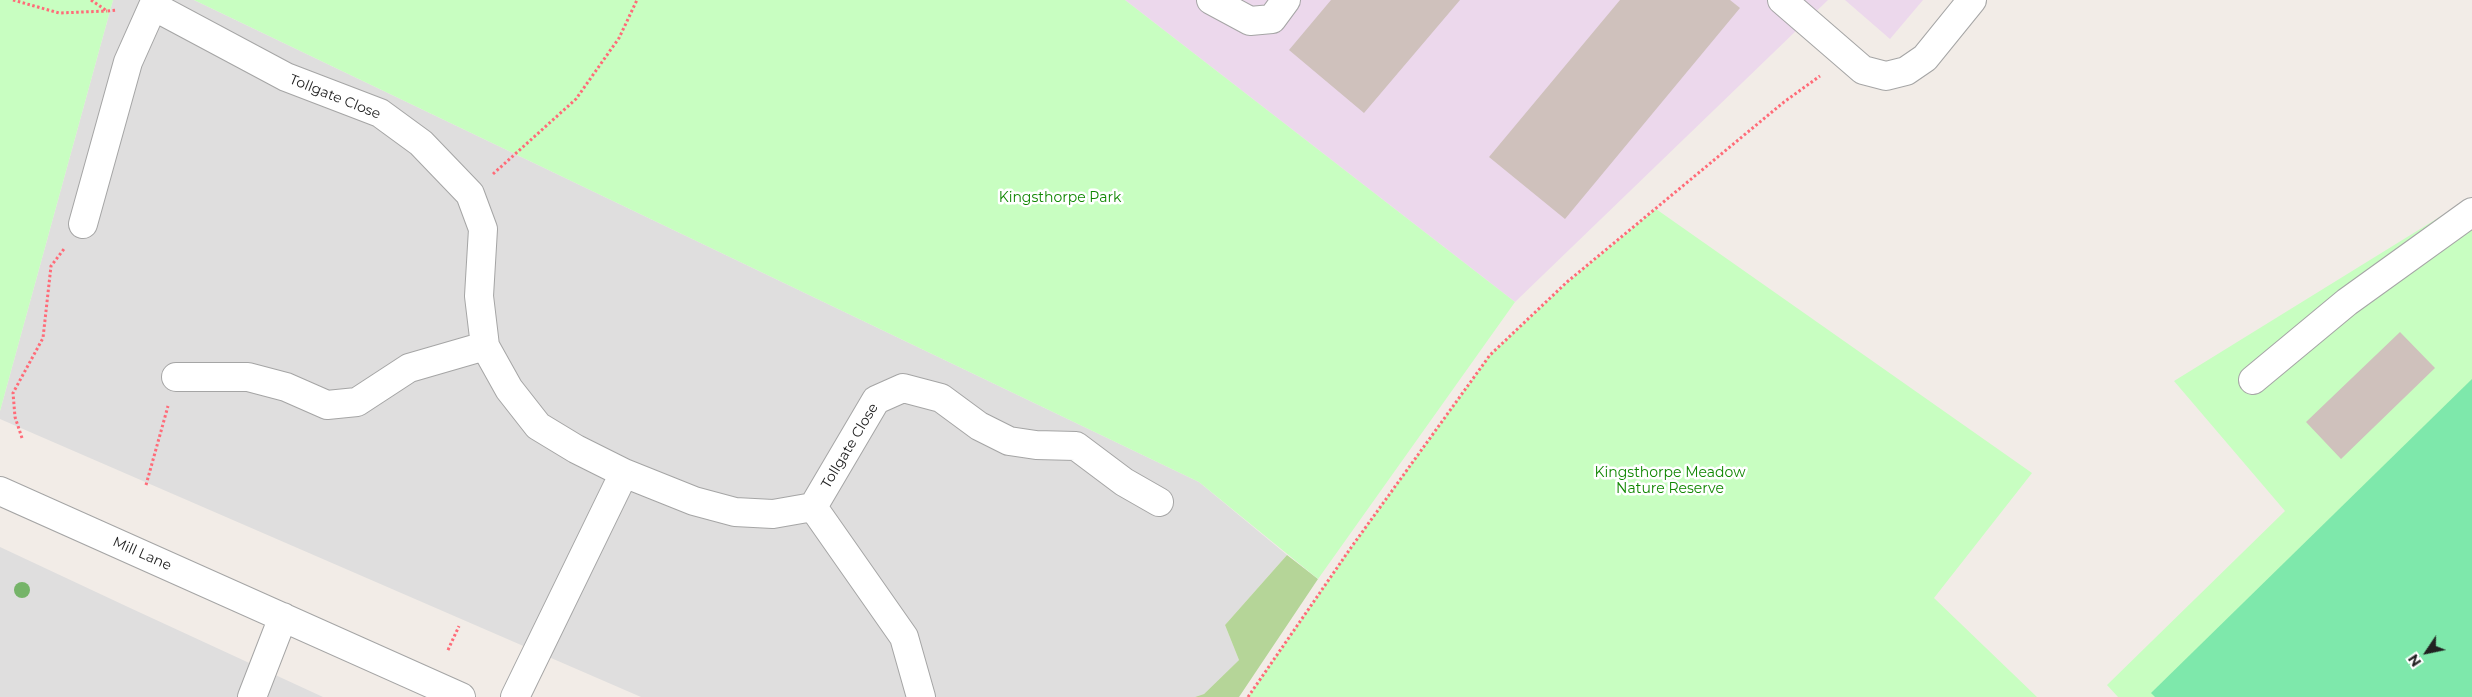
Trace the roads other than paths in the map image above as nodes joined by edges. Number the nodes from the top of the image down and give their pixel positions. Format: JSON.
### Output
{"nodes":[{"id":1,"x":1211,"y":0,"type":"edge"},
{"id":2,"x":1286,"y":0,"type":"edge"},
{"id":3,"x":1782,"y":0,"type":"edge"},
{"id":4,"x":1972,"y":0,"type":"edge"},
{"id":5,"x":2472,"y":212,"type":"edge"},
{"id":6,"x":83,"y":224,"type":"road end"},
{"id":7,"x":485,"y":346,"type":"junction"},
{"id":8,"x":176,"y":377,"type":"road end"},
{"id":9,"x":2253,"y":380,"type":"dead end"},
{"id":10,"x":624,"y":473,"type":"junction"},
{"id":11,"x":0,"y":490,"type":"edge"},
{"id":12,"x":1159,"y":502,"type":"dead end"},
{"id":13,"x":814,"y":507,"type":"junction"},
{"id":14,"x":284,"y":617,"type":"junction"},
{"id":15,"x":252,"y":697,"type":"edge"},
{"id":16,"x":461,"y":697,"type":"edge"},
{"id":17,"x":515,"y":697,"type":"edge"},
{"id":18,"x":921,"y":697,"type":"edge"}],
"edges":[{"from":1,"to":2,"type":"street"},
{"from":3,"to":4,"type":"street"},
{"from":5,"to":9,"type":"street"},
{"from":6,"to":7,"type":"street","name":"Tollgate Close"},
{"from":7,"to":8,"type":"street"},
{"from":7,"to":10,"type":"street","name":"Tollgate Close"},
{"from":10,"to":13,"type":"street","name":"Tollgate Close"},
{"from":10,"to":17,"type":"street"},
{"from":11,"to":14,"type":"street","name":"Mill Lane"},
{"from":12,"to":13,"type":"street","name":"Tollgate Close"},
{"from":13,"to":18,"type":"street"},
{"from":14,"to":15,"type":"street"},
{"from":14,"to":16,"type":"street","name":"Mill Lane"}]}
